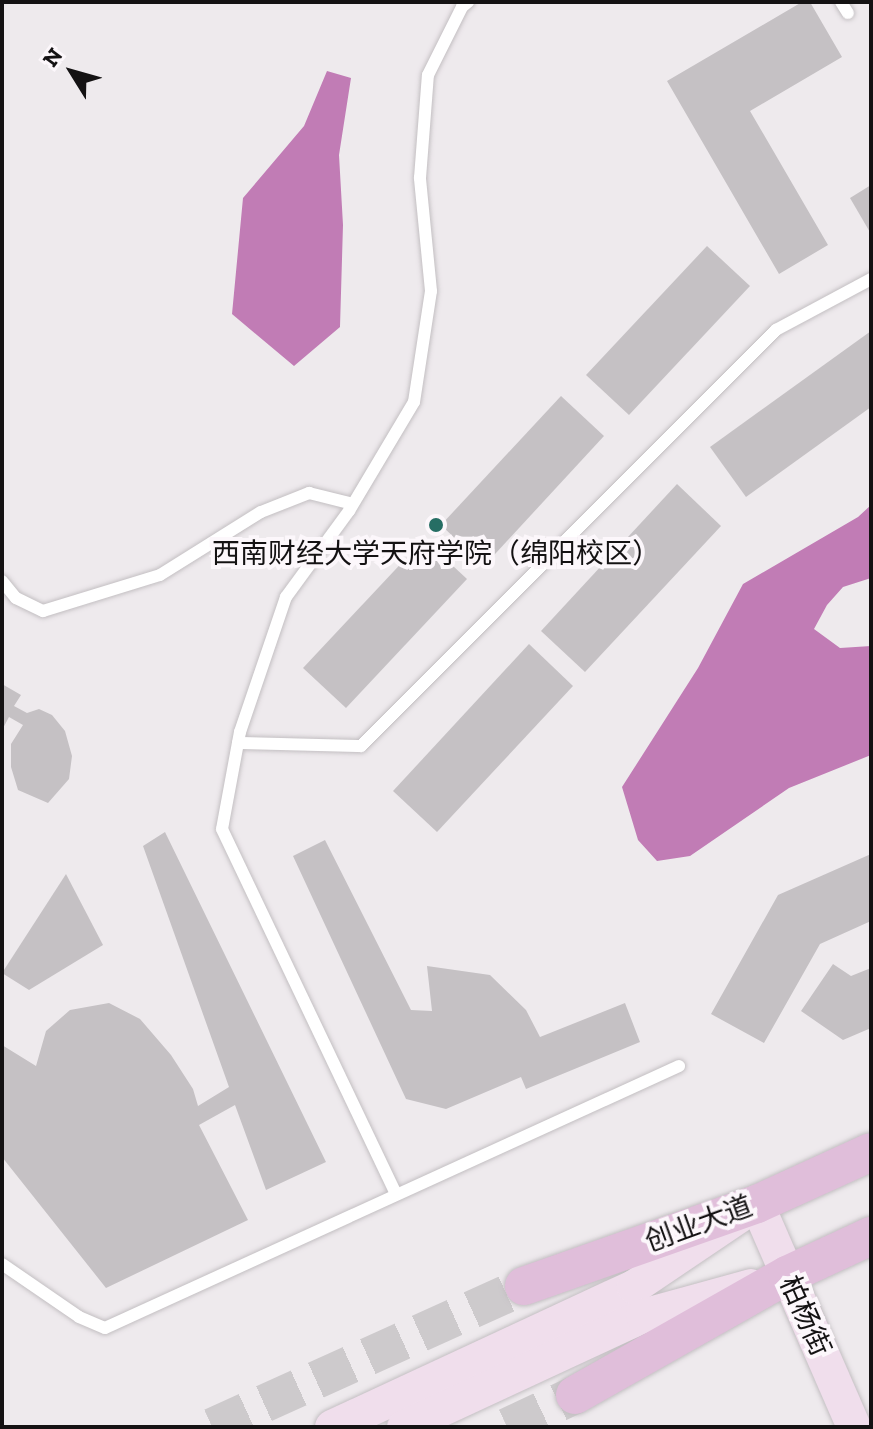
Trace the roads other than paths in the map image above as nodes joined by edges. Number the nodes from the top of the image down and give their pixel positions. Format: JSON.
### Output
{"nodes":[{"id":1,"x":468,"y":2,"type":"edge"},
{"id":2,"x":871,"y":279,"type":"edge"},
{"id":3,"x":353,"y":504,"type":"junction"},
{"id":4,"x":2,"y":581,"type":"edge"},
{"id":5,"x":238,"y":743,"type":"junction"},
{"id":6,"x":679,"y":1066,"type":"dead end"},
{"id":7,"x":871,"y":1152,"type":"edge"},
{"id":8,"x":396,"y":1194,"type":"junction"},
{"id":9,"x":757,"y":1204,"type":"junction"},
{"id":10,"x":871,"y":1236,"type":"edge"},
{"id":11,"x":2,"y":1264,"type":"edge"},
{"id":12,"x":787,"y":1275,"type":"junction"},
{"id":13,"x":524,"y":1286,"type":"tunnel mouth"},
{"id":14,"x":575,"y":1395,"type":"tunnel mouth"},
{"id":15,"x":332,"y":1427,"type":"edge"},
{"id":16,"x":404,"y":1427,"type":"edge"},
{"id":17,"x":854,"y":1427,"type":"edge"}],
"edges":[{"from":1,"to":3,"type":"lane"},
{"from":2,"to":5,"type":"lane"},
{"from":3,"to":4,"type":"lane"},
{"from":3,"to":5,"type":"lane"},
{"from":5,"to":8,"type":"lane"},
{"from":6,"to":8,"type":"lane"},
{"from":7,"to":9,"type":"main road","name":"创业大道"},
{"from":8,"to":11,"type":"lane"},
{"from":9,"to":12,"type":"street","name":"柏杨街"},
{"from":9,"to":13,"type":"main road","name":"创业大道"},
{"from":9,"to":15,"type":"street"},
{"from":10,"to":12,"type":"main road"},
{"from":12,"to":14,"type":"main road"},
{"from":12,"to":16,"type":"street"},
{"from":12,"to":17,"type":"street","name":"柏杨街"}]}
